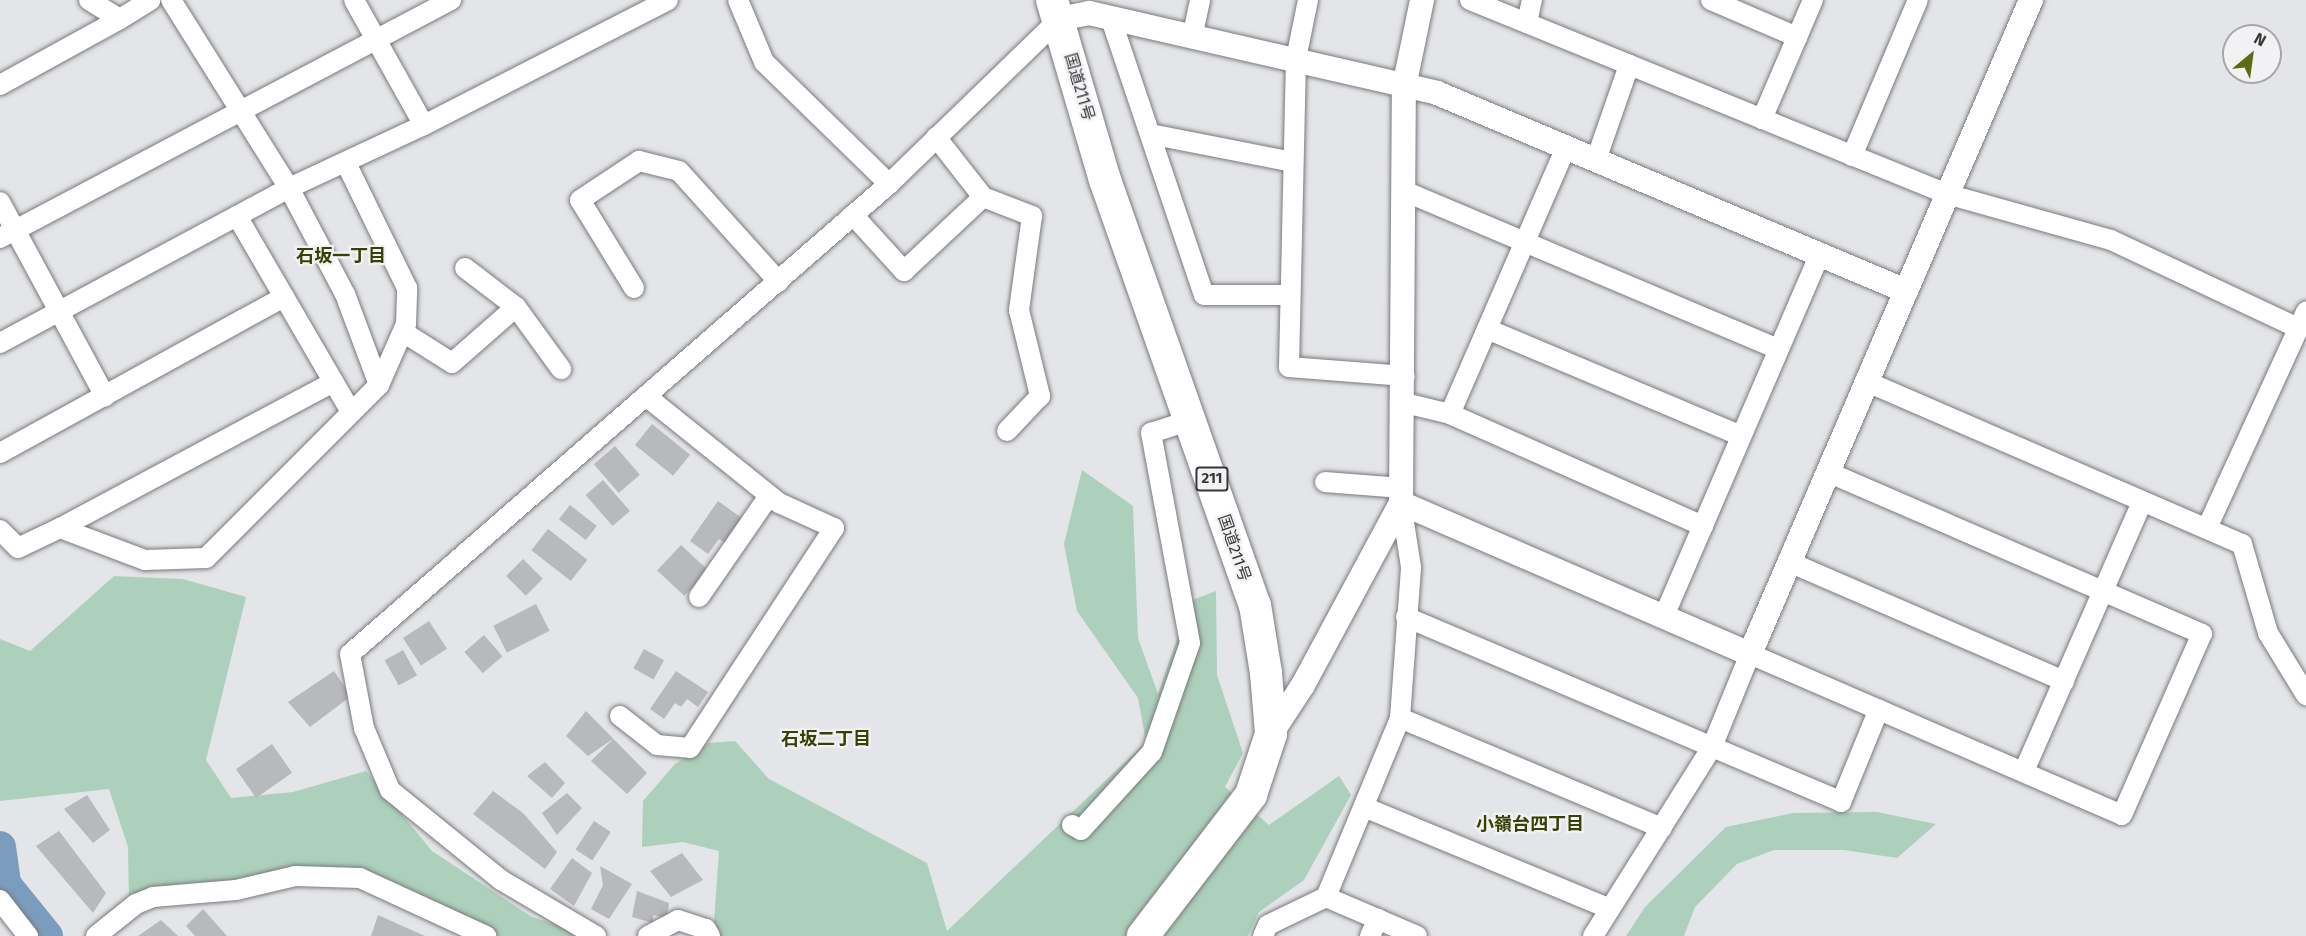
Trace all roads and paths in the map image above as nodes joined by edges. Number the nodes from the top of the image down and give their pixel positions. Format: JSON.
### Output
{"nodes":[{"id":1,"x":89,"y":0,"type":"edge"},
{"id":2,"x":150,"y":0,"type":"edge"},
{"id":3,"x":171,"y":0,"type":"edge"},
{"id":4,"x":354,"y":0,"type":"edge"},
{"id":5,"x":452,"y":0,"type":"edge"},
{"id":6,"x":668,"y":0,"type":"edge"},
{"id":7,"x":738,"y":0,"type":"edge"},
{"id":8,"x":1200,"y":0,"type":"edge"},
{"id":9,"x":1308,"y":0,"type":"edge"},
{"id":10,"x":1422,"y":0,"type":"edge"},
{"id":11,"x":1470,"y":0,"type":"edge"},
{"id":12,"x":1532,"y":0,"type":"edge"},
{"id":13,"x":1711,"y":0,"type":"edge"},
{"id":14,"x":1813,"y":0,"type":"edge"},
{"id":15,"x":1918,"y":0,"type":"edge"},
{"id":16,"x":2031,"y":0,"type":"edge"},
{"id":17,"x":636,"y":7,"type":"edge"},
{"id":18,"x":1081,"y":10,"type":"edge"},
{"id":19,"x":120,"y":19,"type":"junction"},
{"id":20,"x":1527,"y":23,"type":"junction"},
{"id":21,"x":1797,"y":37,"type":"junction"},
{"id":22,"x":1192,"y":38,"type":"junction"},
{"id":23,"x":376,"y":39,"type":"junction"},
{"id":24,"x":1296,"y":58,"type":"junction"},
{"id":25,"x":1629,"y":65,"type":"junction"},
{"id":26,"x":0,"y":85,"type":"edge"},
{"id":27,"x":1404,"y":87,"type":"junction"},
{"id":28,"x":240,"y":109,"type":"junction"},
{"id":29,"x":1762,"y":119,"type":"junction"},
{"id":30,"x":424,"y":125,"type":"junction"},
{"id":31,"x":1150,"y":134,"type":"junction"},
{"id":32,"x":936,"y":137,"type":"junction"},
{"id":33,"x":1566,"y":147,"type":"junction"},
{"id":34,"x":1852,"y":156,"type":"junction"},
{"id":35,"x":1596,"y":160,"type":"junction"},
{"id":36,"x":1293,"y":162,"type":"junction"},
{"id":37,"x":346,"y":163,"type":"junction"},
{"id":38,"x":889,"y":184,"type":"junction"},
{"id":39,"x":289,"y":188,"type":"junction"},
{"id":40,"x":1404,"y":191,"type":"junction"},
{"id":41,"x":1947,"y":194,"type":"junction"},
{"id":42,"x":983,"y":196,"type":"junction"},
{"id":43,"x":0,"y":202,"type":"edge"},
{"id":44,"x":853,"y":215,"type":"junction"},
{"id":45,"x":237,"y":216,"type":"junction"},
{"id":46,"x":8,"y":233,"type":"edge"},
{"id":47,"x":1526,"y":239,"type":"junction"},
{"id":48,"x":1819,"y":256,"type":"junction"},
{"id":49,"x":465,"y":268,"type":"dead end"},
{"id":50,"x":778,"y":282,"type":"junction"},
{"id":51,"x":634,"y":288,"type":"dead end"},
{"id":52,"x":1906,"y":291,"type":"junction"},
{"id":53,"x":1290,"y":295,"type":"junction"},
{"id":54,"x":284,"y":297,"type":"junction"},
{"id":55,"x":516,"y":307,"type":"junction"},
{"id":56,"x":60,"y":313,"type":"junction"},
{"id":57,"x":2303,"y":321,"type":"edge"},
{"id":58,"x":1487,"y":329,"type":"junction"},
{"id":59,"x":403,"y":332,"type":"junction"},
{"id":60,"x":0,"y":343,"type":"edge"},
{"id":61,"x":1778,"y":349,"type":"junction"},
{"id":62,"x":561,"y":369,"type":"dead end"},
{"id":63,"x":1405,"y":376,"type":"junction"},
{"id":64,"x":1865,"y":381,"type":"junction"},
{"id":65,"x":333,"y":382,"type":"junction"},
{"id":66,"x":378,"y":385,"type":"junction"},
{"id":67,"x":105,"y":396,"type":"junction"},
{"id":68,"x":647,"y":397,"type":"junction"},
{"id":69,"x":1405,"y":403,"type":"junction"},
{"id":70,"x":351,"y":412,"type":"junction"},
{"id":71,"x":1450,"y":414,"type":"junction"},
{"id":72,"x":1191,"y":420,"type":"junction"},
{"id":73,"x":1007,"y":431,"type":"dead end"},
{"id":74,"x":1741,"y":436,"type":"junction"},
{"id":75,"x":0,"y":453,"type":"edge"},
{"id":76,"x":1827,"y":472,"type":"junction"},
{"id":77,"x":1325,"y":482,"type":"dead end"},
{"id":78,"x":1402,"y":495,"type":"junction"},
{"id":79,"x":769,"y":496,"type":"junction"},
{"id":80,"x":2142,"y":502,"type":"junction"},
{"id":81,"x":1703,"y":526,"type":"junction"},
{"id":82,"x":60,"y":528,"type":"junction"},
{"id":83,"x":2207,"y":528,"type":"junction"},
{"id":84,"x":0,"y":530,"type":"edge"},
{"id":85,"x":1789,"y":562,"type":"junction"},
{"id":86,"x":2103,"y":591,"type":"junction"},
{"id":87,"x":699,"y":597,"type":"dead end"},
{"id":88,"x":1664,"y":616,"type":"junction"},
{"id":89,"x":1406,"y":617,"type":"junction"},
{"id":90,"x":1750,"y":654,"type":"junction"},
{"id":91,"x":2064,"y":681,"type":"junction"},
{"id":92,"x":2306,"y":695,"type":"edge"},
{"id":93,"x":1879,"y":709,"type":"junction"},
{"id":94,"x":620,"y":716,"type":"dead end"},
{"id":95,"x":1400,"y":718,"type":"junction"},
{"id":96,"x":1271,"y":734,"type":"junction"},
{"id":97,"x":1712,"y":747,"type":"junction"},
{"id":98,"x":2024,"y":771,"type":"junction"},
{"id":99,"x":1364,"y":807,"type":"junction"},
{"id":100,"x":1072,"y":825,"type":"dead end"},
{"id":101,"x":1662,"y":828,"type":"junction"},
{"id":102,"x":1326,"y":897,"type":"junction"},
{"id":103,"x":0,"y":900,"type":"edge"},
{"id":104,"x":1608,"y":908,"type":"junction"},
{"id":105,"x":1374,"y":928,"type":"edge"},
{"id":106,"x":28,"y":936,"type":"edge"},
{"id":107,"x":96,"y":936,"type":"edge"},
{"id":108,"x":486,"y":936,"type":"edge"},
{"id":109,"x":596,"y":936,"type":"edge"},
{"id":110,"x":648,"y":936,"type":"edge"},
{"id":111,"x":710,"y":936,"type":"edge"},
{"id":112,"x":1143,"y":936,"type":"edge"},
{"id":113,"x":1263,"y":936,"type":"edge"},
{"id":114,"x":1417,"y":936,"type":"edge"},
{"id":115,"x":1593,"y":936,"type":"edge"}],
"edges":[{"from":1,"to":19,"type":"street"},
{"from":2,"to":19,"type":"street"},
{"from":3,"to":28,"type":"street"},
{"from":4,"to":23,"type":"street"},
{"from":5,"to":23,"type":"street"},
{"from":6,"to":17,"type":"street"},
{"from":7,"to":38,"type":"street"},
{"from":8,"to":22,"type":"street"},
{"from":9,"to":24,"type":"street"},
{"from":10,"to":27,"type":"street"},
{"from":11,"to":20,"type":"street"},
{"from":12,"to":20,"type":"street"},
{"from":13,"to":21,"type":"street"},
{"from":14,"to":21,"type":"street"},
{"from":15,"to":34,"type":"street"},
{"from":16,"to":41,"type":"street"},
{"from":17,"to":30,"type":"street"},
{"from":18,"to":22,"type":"street"},
{"from":18,"to":31,"type":"street"},
{"from":18,"to":32,"type":"street"},
{"from":18,"to":72,"type":"highway","name":"国道211号","number":"211"},
{"from":19,"to":26,"type":"street"},
{"from":20,"to":25,"type":"street"},
{"from":21,"to":29,"type":"street"},
{"from":22,"to":24,"type":"street"},
{"from":23,"to":28,"type":"street"},
{"from":23,"to":30,"type":"street"},
{"from":24,"to":27,"type":"street"},
{"from":24,"to":36,"type":"street"},
{"from":25,"to":29,"type":"street"},
{"from":25,"to":35,"type":"street"},
{"from":27,"to":33,"type":"street"},
{"from":27,"to":40,"type":"street"},
{"from":28,"to":39,"type":"street"},
{"from":28,"to":46,"type":"street"},
{"from":29,"to":34,"type":"street"},
{"from":30,"to":37,"type":"street"},
{"from":31,"to":36,"type":"street"},
{"from":31,"to":53,"type":"street"},
{"from":32,"to":38,"type":"street"},
{"from":32,"to":42,"type":"street"},
{"from":33,"to":35,"type":"street"},
{"from":33,"to":47,"type":"street"},
{"from":34,"to":41,"type":"street"},
{"from":35,"to":48,"type":"street"},
{"from":36,"to":53,"type":"street"},
{"from":37,"to":39,"type":"street"},
{"from":37,"to":59,"type":"street"},
{"from":38,"to":44,"type":"street"},
{"from":39,"to":45,"type":"street"},
{"from":39,"to":66,"type":"street"},
{"from":40,"to":47,"type":"street"},
{"from":40,"to":63,"type":"street"},
{"from":41,"to":52,"type":"street"},
{"from":41,"to":57,"type":"street"},
{"from":42,"to":44,"type":"street"},
{"from":42,"to":73,"type":"street"},
{"from":43,"to":46,"type":"street"},
{"from":44,"to":50,"type":"street"},
{"from":45,"to":54,"type":"street"},
{"from":45,"to":56,"type":"street"},
{"from":46,"to":56,"type":"street"},
{"from":47,"to":58,"type":"street"},
{"from":47,"to":61,"type":"street"},
{"from":48,"to":52,"type":"street"},
{"from":48,"to":61,"type":"street"},
{"from":49,"to":55,"type":"street"},
{"from":50,"to":51,"type":"street"},
{"from":50,"to":68,"type":"street"},
{"from":52,"to":64,"type":"street"},
{"from":53,"to":63,"type":"street"},
{"from":54,"to":65,"type":"street"},
{"from":54,"to":67,"type":"street"},
{"from":55,"to":59,"type":"street"},
{"from":55,"to":62,"type":"street"},
{"from":56,"to":60,"type":"street"},
{"from":56,"to":67,"type":"street"},
{"from":57,"to":83,"type":"street"},
{"from":58,"to":71,"type":"street"},
{"from":58,"to":74,"type":"street"},
{"from":59,"to":66,"type":"street"},
{"from":61,"to":74,"type":"street"},
{"from":63,"to":69,"type":"street"},
{"from":64,"to":76,"type":"street"},
{"from":64,"to":80,"type":"street"},
{"from":65,"to":70,"type":"street"},
{"from":65,"to":82,"type":"street"},
{"from":66,"to":70,"type":"street"},
{"from":67,"to":75,"type":"street"},
{"from":68,"to":79,"type":"street"},
{"from":68,"to":109,"type":"street"},
{"from":69,"to":71,"type":"street"},
{"from":69,"to":78,"type":"street"},
{"from":70,"to":82,"type":"street"},
{"from":71,"to":81,"type":"street"},
{"from":72,"to":96,"type":"highway","name":"国道211号","number":"211"},
{"from":72,"to":100,"type":"street"},
{"from":74,"to":81,"type":"street"},
{"from":76,"to":85,"type":"street"},
{"from":76,"to":86,"type":"street"},
{"from":77,"to":78,"type":"street"},
{"from":78,"to":88,"type":"street"},
{"from":78,"to":89,"type":"street"},
{"from":78,"to":96,"type":"street"},
{"from":79,"to":87,"type":"street"},
{"from":79,"to":94,"type":"street"},
{"from":80,"to":83,"type":"street"},
{"from":80,"to":86,"type":"street"},
{"from":81,"to":88,"type":"street"},
{"from":82,"to":84,"type":"street"},
{"from":83,"to":92,"type":"street"},
{"from":85,"to":90,"type":"street"},
{"from":85,"to":91,"type":"street"},
{"from":86,"to":91,"type":"street"},
{"from":86,"to":98,"type":"street"},
{"from":88,"to":90,"type":"street"},
{"from":89,"to":95,"type":"street"},
{"from":89,"to":97,"type":"street"},
{"from":90,"to":93,"type":"street"},
{"from":90,"to":97,"type":"street"},
{"from":91,"to":98,"type":"street"},
{"from":93,"to":97,"type":"street"},
{"from":93,"to":98,"type":"street"},
{"from":95,"to":99,"type":"street"},
{"from":95,"to":101,"type":"street"},
{"from":96,"to":112,"type":"highway","name":"国道211号","number":"211"},
{"from":97,"to":101,"type":"street"},
{"from":99,"to":102,"type":"street"},
{"from":99,"to":104,"type":"street"},
{"from":101,"to":104,"type":"street"},
{"from":102,"to":105,"type":"street"},
{"from":102,"to":113,"type":"street"},
{"from":103,"to":106,"type":"street"},
{"from":104,"to":115,"type":"street"},
{"from":105,"to":114,"type":"street"},
{"from":107,"to":108,"type":"street"},
{"from":110,"to":111,"type":"street"}]}
